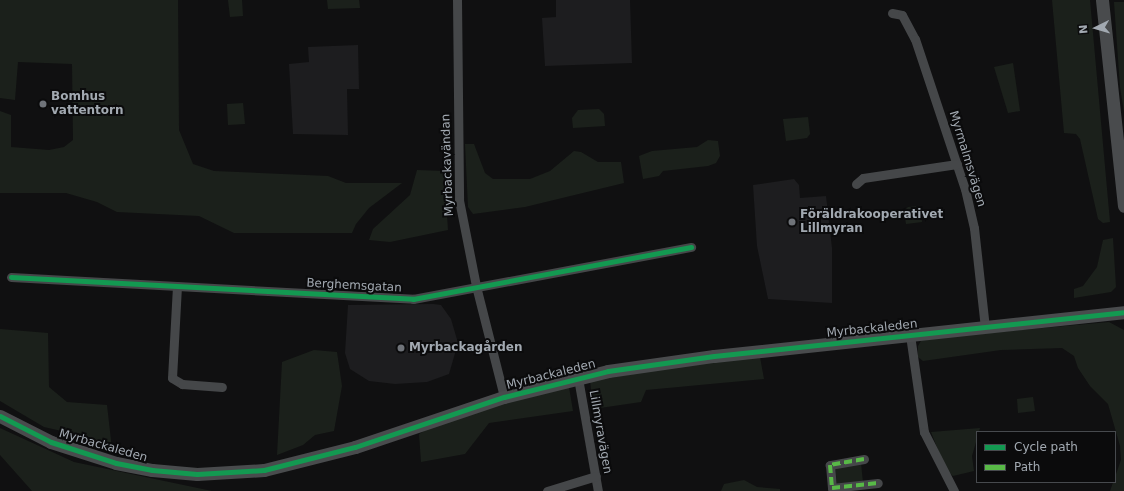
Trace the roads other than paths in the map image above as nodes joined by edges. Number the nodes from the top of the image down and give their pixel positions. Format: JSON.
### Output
{"nodes":[{"id":1,"x":457,"y":0,"type":"edge"},
{"id":2,"x":1102,"y":0,"type":"edge"},
{"id":3,"x":892,"y":14,"type":"dead end"},
{"id":4,"x":957,"y":164,"type":"junction"},
{"id":5,"x":856,"y":184,"type":"dead end"},
{"id":6,"x":1124,"y":206,"type":"edge"},
{"id":7,"x":691,"y":247,"type":"dead end"},
{"id":8,"x":11,"y":277,"type":"dead end"},
{"id":9,"x":177,"y":286,"type":"junction"},
{"id":10,"x":476,"y":286,"type":"junction"},
{"id":11,"x":1124,"y":312,"type":"edge"},
{"id":12,"x":985,"y":327,"type":"junction"},
{"id":13,"x":910,"y":335,"type":"junction"},
{"id":14,"x":578,"y":378,"type":"junction"},
{"id":15,"x":222,"y":387,"type":"dead end"},
{"id":16,"x":504,"y":397,"type":"junction"},
{"id":17,"x":0,"y":416,"type":"edge"},
{"id":18,"x":864,"y":459,"type":"dead end"},
{"id":19,"x":596,"y":476,"type":"junction"},
{"id":20,"x":878,"y":483,"type":"dead end"},
{"id":21,"x":547,"y":491,"type":"edge"},
{"id":22,"x":598,"y":491,"type":"edge"},
{"id":23,"x":954,"y":491,"type":"edge"}],
"edges":[{"from":1,"to":10,"type":"street","name":"Myrbackavändan"},
{"from":2,"to":6,"type":"street"},
{"from":3,"to":4,"type":"street","name":"Myrmalmsvägen"},
{"from":4,"to":5,"type":"street"},
{"from":4,"to":12,"type":"street","name":"Myrmalmsvägen"},
{"from":7,"to":10,"type":"street","name":"Berghemsgatan"},
{"from":8,"to":9,"type":"street","name":"Berghemsgatan"},
{"from":9,"to":10,"type":"street","name":"Berghemsgatan"},
{"from":9,"to":15,"type":"street"},
{"from":10,"to":16,"type":"street","name":"Myrbackavändan"},
{"from":11,"to":12,"type":"street","name":"Myrbackaleden"},
{"from":12,"to":13,"type":"street","name":"Myrbackaleden"},
{"from":13,"to":14,"type":"street","name":"Myrbackaleden"},
{"from":13,"to":23,"type":"street"},
{"from":14,"to":16,"type":"street","name":"Myrbackaleden"},
{"from":14,"to":19,"type":"street","name":"Lillmyravägen"},
{"from":16,"to":17,"type":"street","name":"Myrbackaleden"},
{"from":18,"to":20,"type":"street"},
{"from":19,"to":21,"type":"street"},
{"from":19,"to":22,"type":"street","name":"Lillmyravägen"}]}
